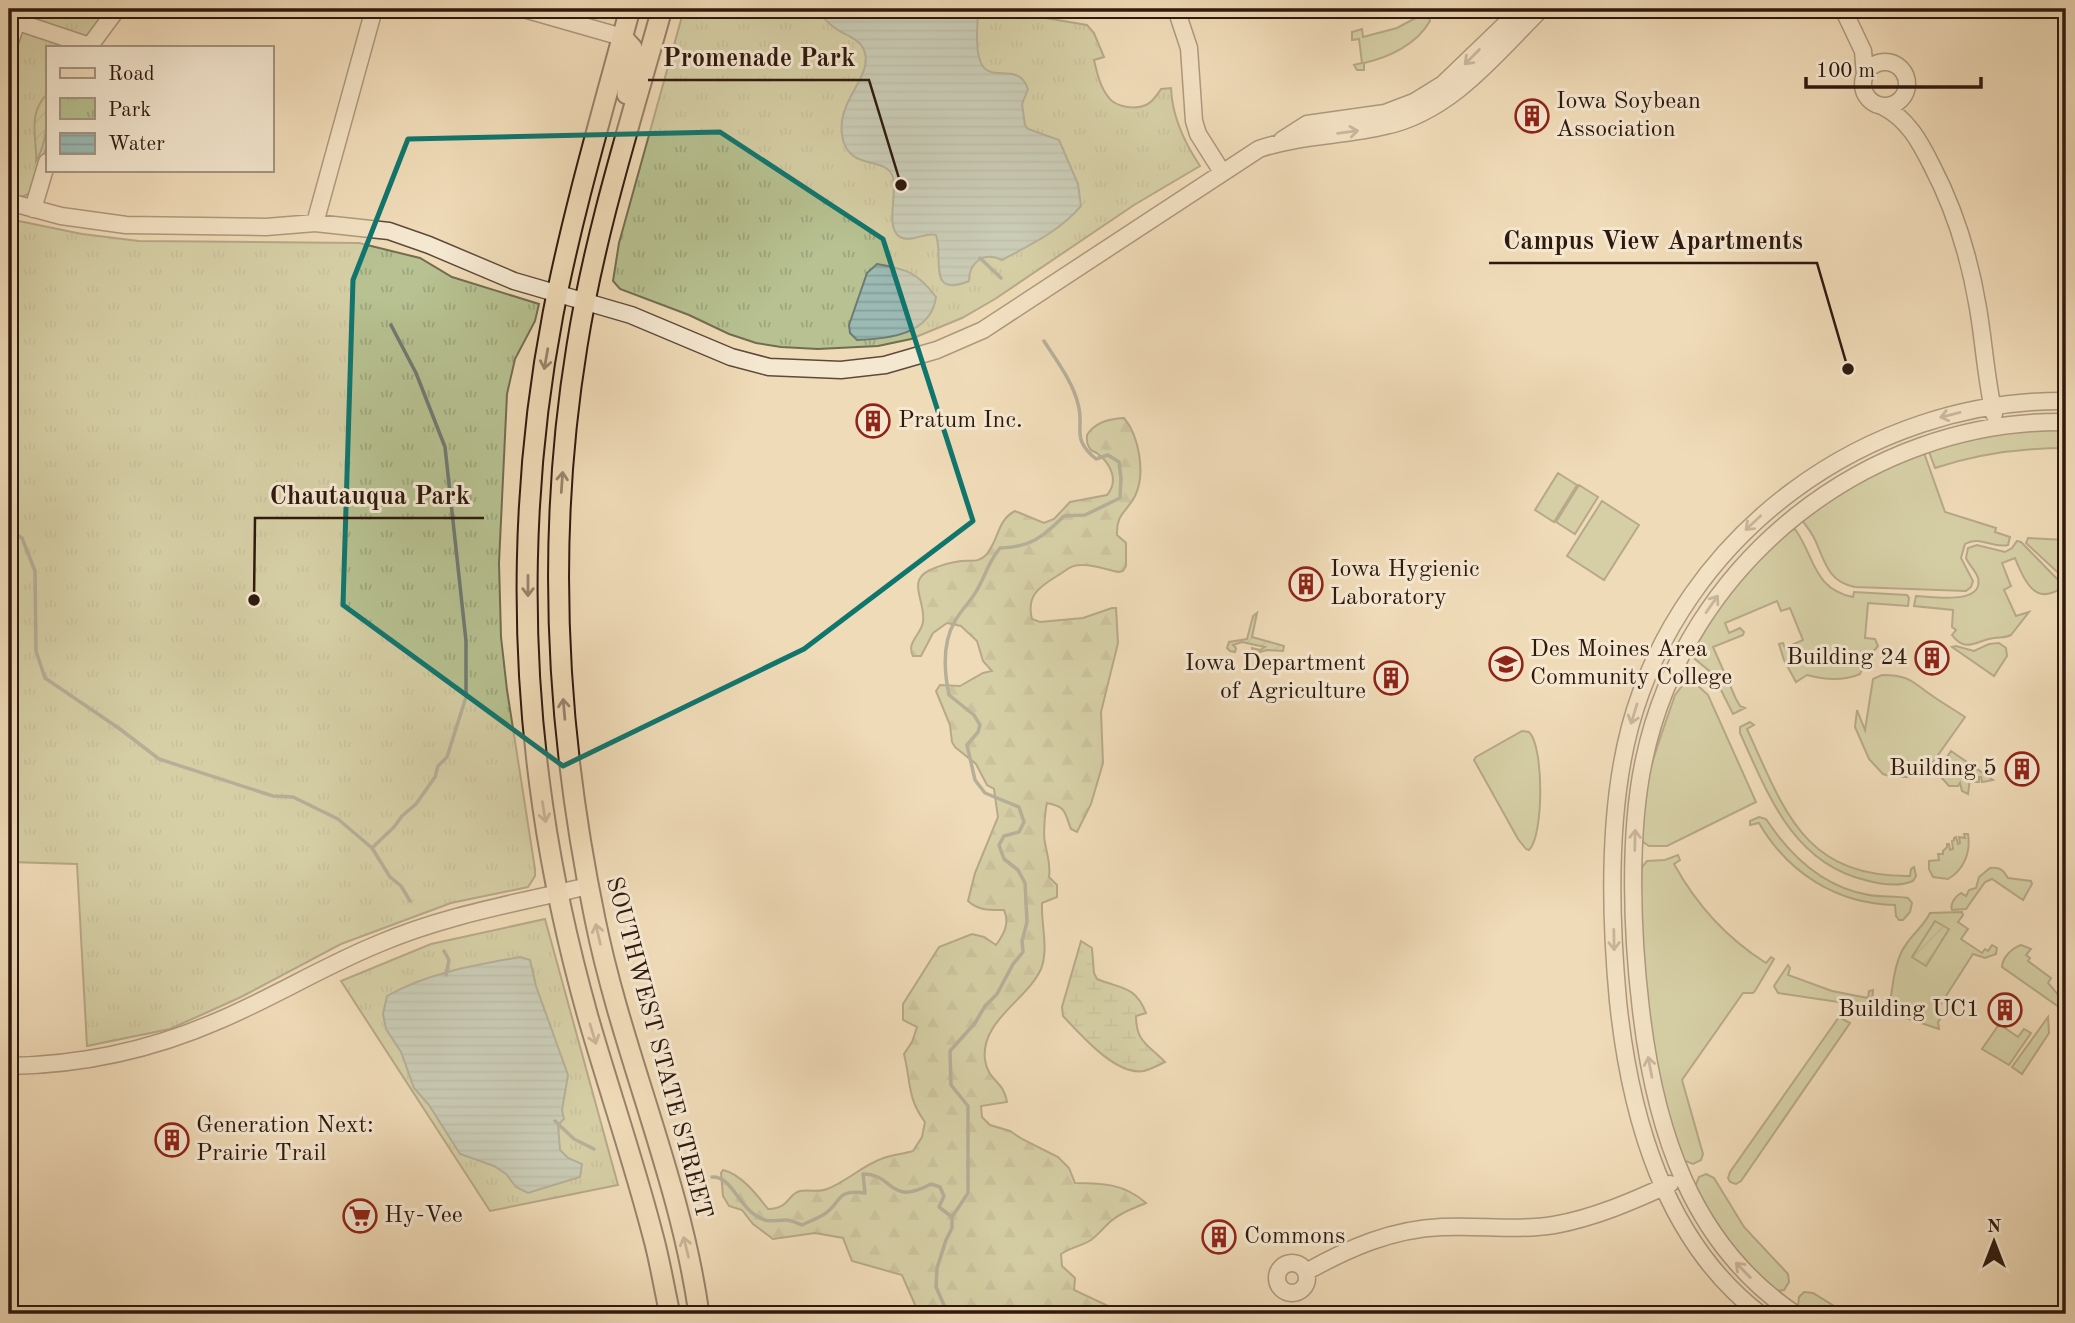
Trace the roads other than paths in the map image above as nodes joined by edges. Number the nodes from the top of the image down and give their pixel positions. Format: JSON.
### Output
{"nodes":[{"id":1,"x":117,"y":9,"type":"edge"},
{"id":2,"x":374,"y":9,"type":"edge"},
{"id":3,"x":524,"y":9,"type":"edge"},
{"id":4,"x":630,"y":9,"type":"edge"},
{"id":5,"x":662,"y":9,"type":"edge"},
{"id":6,"x":1177,"y":9,"type":"edge"},
{"id":7,"x":1521,"y":9,"type":"edge"},
{"id":8,"x":1541,"y":9,"type":"edge"},
{"id":9,"x":1843,"y":9,"type":"edge"},
{"id":10,"x":15,"y":16,"type":"edge"},
{"id":11,"x":656,"y":29,"type":"junction"},
{"id":12,"x":1855,"y":30,"type":"junction"},
{"id":13,"x":622,"y":37,"type":"junction"},
{"id":14,"x":9,"y":46,"type":"edge"},
{"id":15,"x":90,"y":46,"type":"edge"},
{"id":16,"x":1885,"y":62,"type":"junction"},
{"id":17,"x":1865,"y":75,"type":"junction"},
{"id":18,"x":1905,"y":91,"type":"junction"},
{"id":19,"x":1882,"y":106,"type":"junction"},
{"id":20,"x":1913,"y":131,"type":"junction"},
{"id":21,"x":1280,"y":141,"type":"junction"},
{"id":22,"x":46,"y":165,"type":"edge"},
{"id":23,"x":1222,"y":172,"type":"junction"},
{"id":24,"x":614,"y":180,"type":"junction"},
{"id":25,"x":9,"y":202,"type":"edge"},
{"id":26,"x":33,"y":209,"type":"junction"},
{"id":27,"x":316,"y":223,"type":"junction"},
{"id":28,"x":558,"y":292,"type":"junction"},
{"id":29,"x":585,"y":300,"type":"junction"},
{"id":30,"x":2066,"y":401,"type":"edge"},
{"id":31,"x":1992,"y":406,"type":"junction"},
{"id":32,"x":2066,"y":422,"type":"edge"},
{"id":33,"x":1997,"y":427,"type":"junction"},
{"id":34,"x":588,"y":886,"type":"junction"},
{"id":35,"x":559,"y":893,"type":"junction"},
{"id":36,"x":9,"y":1066,"type":"edge"},
{"id":37,"x":1682,"y":1179,"type":"junction"},
{"id":38,"x":1663,"y":1188,"type":"junction"},
{"id":39,"x":1306,"y":1272,"type":"dead end"},
{"id":40,"x":670,"y":1314,"type":"edge"},
{"id":41,"x":699,"y":1314,"type":"edge"},
{"id":42,"x":1760,"y":1314,"type":"edge"},
{"id":43,"x":1795,"y":1314,"type":"edge"}],
"edges":[{"from":1,"to":15,"type":"street"},
{"from":2,"to":27,"type":"street"},
{"from":3,"to":13,"type":"street"},
{"from":4,"to":13,"type":"main road"},
{"from":5,"to":11,"type":"main road","name":"SOUTHWEST STATE STREET"},
{"from":6,"to":23,"type":"street"},
{"from":7,"to":21,"type":"street","one_way":true},
{"from":21,"to":8,"type":"street","one_way":true},
{"from":9,"to":12,"type":"street"},
{"from":10,"to":14,"type":"street"},
{"from":10,"to":15,"type":"street"},
{"from":11,"to":13,"type":"main road"},
{"from":11,"to":24,"type":"main road","name":"SOUTHWEST STATE STREET"},
{"from":12,"to":16,"type":"street"},
{"from":12,"to":17,"type":"street"},
{"from":13,"to":24,"type":"main road"},
{"from":13,"to":28,"type":"main road"},
{"from":16,"to":17,"type":"street"},
{"from":16,"to":18,"type":"street"},
{"from":17,"to":19,"type":"street"},
{"from":18,"to":19,"type":"street"},
{"from":18,"to":20,"type":"street"},
{"from":19,"to":20,"type":"street"},
{"from":20,"to":31,"type":"street"},
{"from":21,"to":23,"type":"street"},
{"from":22,"to":26,"type":"street"},
{"from":23,"to":29,"type":"street"},
{"from":24,"to":29,"type":"main road","name":"SOUTHWEST STATE STREET"},
{"from":25,"to":26,"type":"street"},
{"from":26,"to":27,"type":"street"},
{"from":27,"to":28,"type":"street"},
{"from":28,"to":29,"type":"street"},
{"from":28,"to":35,"type":"main road","one_way":true},
{"from":34,"to":29,"type":"main road","name":"SOUTHWEST STATE STREET","one_way":true},
{"from":30,"to":31,"type":"street"},
{"from":31,"to":33,"type":"street"},
{"from":31,"to":38,"type":"street","one_way":true},
{"from":32,"to":33,"type":"street"},
{"from":37,"to":33,"type":"street","one_way":true},
{"from":34,"to":35,"type":"street"},
{"from":41,"to":34,"type":"main road","name":"SOUTHWEST STATE STREET","one_way":true},
{"from":35,"to":36,"type":"street"},
{"from":35,"to":40,"type":"main road","one_way":true},
{"from":37,"to":38,"type":"street"},
{"from":43,"to":37,"type":"street","one_way":true},
{"from":38,"to":39,"type":"street"},
{"from":38,"to":42,"type":"street"}]}
